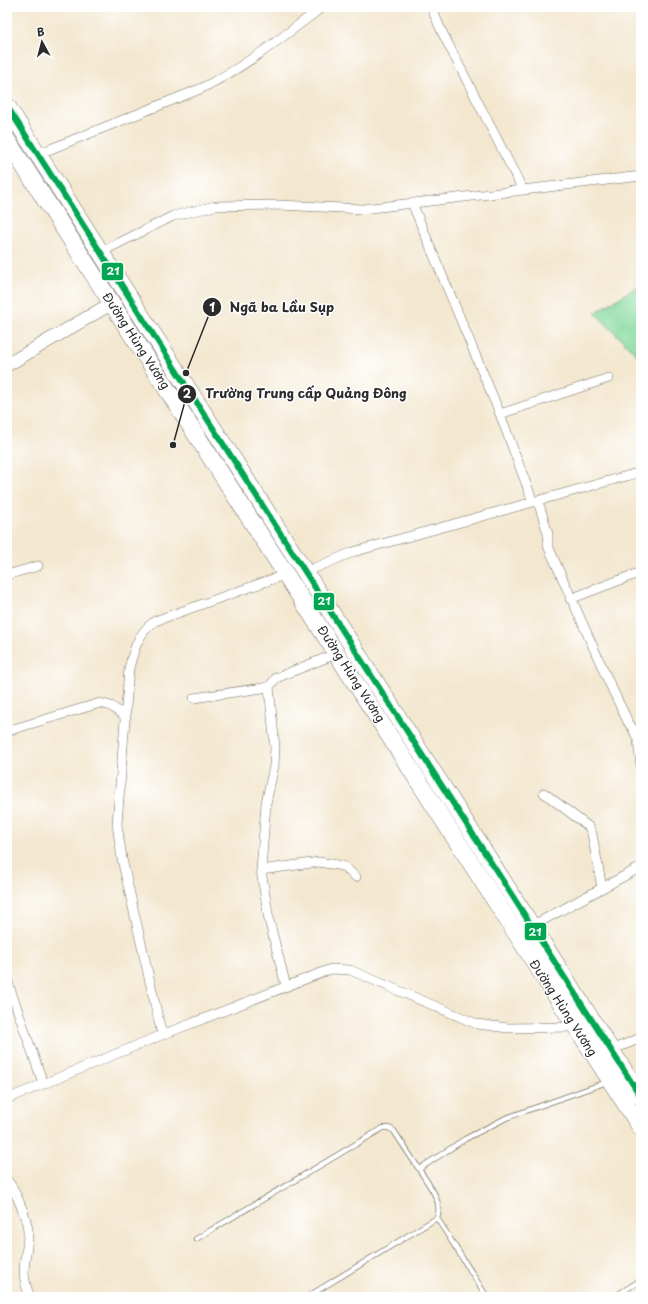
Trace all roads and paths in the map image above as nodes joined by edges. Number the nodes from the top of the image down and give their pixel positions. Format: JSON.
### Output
{"nodes":[{"id":1,"x":322,"y":7,"type":"edge"},
{"id":2,"x":431,"y":7,"type":"edge"},
{"id":3,"x":311,"y":10,"type":"edge"},
{"id":4,"x":7,"y":106,"type":"edge"},
{"id":5,"x":7,"y":140,"type":"edge"},
{"id":6,"x":38,"y":154,"type":"junction"},
{"id":7,"x":641,"y":176,"type":"edge"},
{"id":8,"x":523,"y":190,"type":"junction"},
{"id":9,"x":412,"y":203,"type":"junction"},
{"id":10,"x":102,"y":252,"type":"junction"},
{"id":11,"x":112,"y":303,"type":"junction"},
{"id":12,"x":7,"y":365,"type":"edge"},
{"id":13,"x":610,"y":378,"type":"dead end"},
{"id":14,"x":500,"y":414,"type":"junction"},
{"id":15,"x":641,"y":472,"type":"edge"},
{"id":16,"x":535,"y":501,"type":"junction"},
{"id":17,"x":38,"y":566,"type":"dead end"},
{"id":18,"x":305,"y":572,"type":"junction"},
{"id":19,"x":641,"y":572,"type":"edge"},
{"id":20,"x":287,"y":574,"type":"junction"},
{"id":21,"x":7,"y":575,"type":"edge"},
{"id":22,"x":570,"y":599,"type":"junction"},
{"id":23,"x":338,"y":653,"type":"junction"},
{"id":24,"x":269,"y":687,"type":"junction"},
{"id":25,"x":194,"y":698,"type":"dead end"},
{"id":26,"x":126,"y":717,"type":"junction"},
{"id":27,"x":7,"y":731,"type":"edge"},
{"id":28,"x":641,"y":767,"type":"edge"},
{"id":29,"x":544,"y":793,"type":"dead end"},
{"id":30,"x":641,"y":866,"type":"edge"},
{"id":31,"x":260,"y":870,"type":"junction"},
{"id":32,"x":356,"y":877,"type":"dead end"},
{"id":33,"x":602,"y":888,"type":"junction"},
{"id":34,"x":532,"y":926,"type":"junction"},
{"id":35,"x":7,"y":980,"type":"edge"},
{"id":36,"x":286,"y":986,"type":"junction"},
{"id":37,"x":575,"y":1027,"type":"junction"},
{"id":38,"x":162,"y":1035,"type":"junction"},
{"id":39,"x":641,"y":1038,"type":"edge"},
{"id":40,"x":611,"y":1050,"type":"junction"},
{"id":41,"x":611,"y":1080,"type":"junction"},
{"id":42,"x":43,"y":1083,"type":"junction"},
{"id":43,"x":641,"y":1097,"type":"edge"},
{"id":44,"x":7,"y":1099,"type":"edge"},
{"id":45,"x":641,"y":1128,"type":"edge"},
{"id":46,"x":419,"y":1169,"type":"junction"},
{"id":47,"x":7,"y":1180,"type":"edge"},
{"id":48,"x":437,"y":1218,"type":"junction"},
{"id":49,"x":196,"y":1239,"type":"dead end"},
{"id":50,"x":641,"y":1280,"type":"edge"},
{"id":51,"x":30,"y":1297,"type":"edge"},
{"id":52,"x":307,"y":1297,"type":"edge"},
{"id":53,"x":487,"y":1297,"type":"edge"},
{"id":54,"x":614,"y":1297,"type":"edge"}],
"edges":[{"from":1,"to":3,"type":"street"},
{"from":2,"to":8,"type":"street"},
{"from":3,"to":6,"type":"street"},
{"from":4,"to":6,"type":"highway","name":"Đường Hùng Vương"},
{"from":5,"to":11,"type":"highway","name":"Đường Hùng Vương"},
{"from":6,"to":10,"type":"highway","name":"Đường Hùng Vương"},
{"from":7,"to":8,"type":"street"},
{"from":8,"to":9,"type":"street"},
{"from":9,"to":10,"type":"street"},
{"from":9,"to":14,"type":"street"},
{"from":10,"to":18,"type":"highway","name":"Đường Hùng Vương"},
{"from":11,"to":12,"type":"street"},
{"from":11,"to":20,"type":"highway","name":"Đường Hùng Vương"},
{"from":13,"to":14,"type":"street"},
{"from":14,"to":16,"type":"street"},
{"from":15,"to":16,"type":"street"},
{"from":16,"to":18,"type":"street"},
{"from":16,"to":22,"type":"street"},
{"from":17,"to":21,"type":"street"},
{"from":18,"to":34,"type":"highway","name":"Đường Hùng Vương"},
{"from":19,"to":22,"type":"street"},
{"from":20,"to":23,"type":"highway","name":"Đường Hùng Vương"},
{"from":20,"to":26,"type":"street"},
{"from":22,"to":28,"type":"street"},
{"from":23,"to":24,"type":"street"},
{"from":23,"to":37,"type":"highway","name":"Đường Hùng Vương"},
{"from":24,"to":25,"type":"street"},
{"from":24,"to":31,"type":"street"},
{"from":26,"to":27,"type":"street"},
{"from":26,"to":38,"type":"street"},
{"from":29,"to":33,"type":"street"},
{"from":30,"to":33,"type":"street"},
{"from":31,"to":32,"type":"street"},
{"from":31,"to":36,"type":"street"},
{"from":33,"to":34,"type":"street"},
{"from":34,"to":40,"type":"highway","name":"Đường Hùng Vương"},
{"from":35,"to":42,"type":"street"},
{"from":36,"to":37,"type":"street"},
{"from":36,"to":38,"type":"street"},
{"from":37,"to":41,"type":"highway","name":"Đường Hùng Vương"},
{"from":38,"to":42,"type":"street"},
{"from":39,"to":40,"type":"street"},
{"from":40,"to":43,"type":"highway","name":"Đường Hùng Vương"},
{"from":41,"to":45,"type":"highway","name":"Đường Hùng Vương"},
{"from":41,"to":46,"type":"lane"},
{"from":42,"to":44,"type":"street"},
{"from":46,"to":48,"type":"lane"},
{"from":46,"to":49,"type":"lane"},
{"from":47,"to":51,"type":"street"},
{"from":48,"to":52,"type":"lane"},
{"from":48,"to":53,"type":"lane"},
{"from":50,"to":54,"type":"lane"}]}
